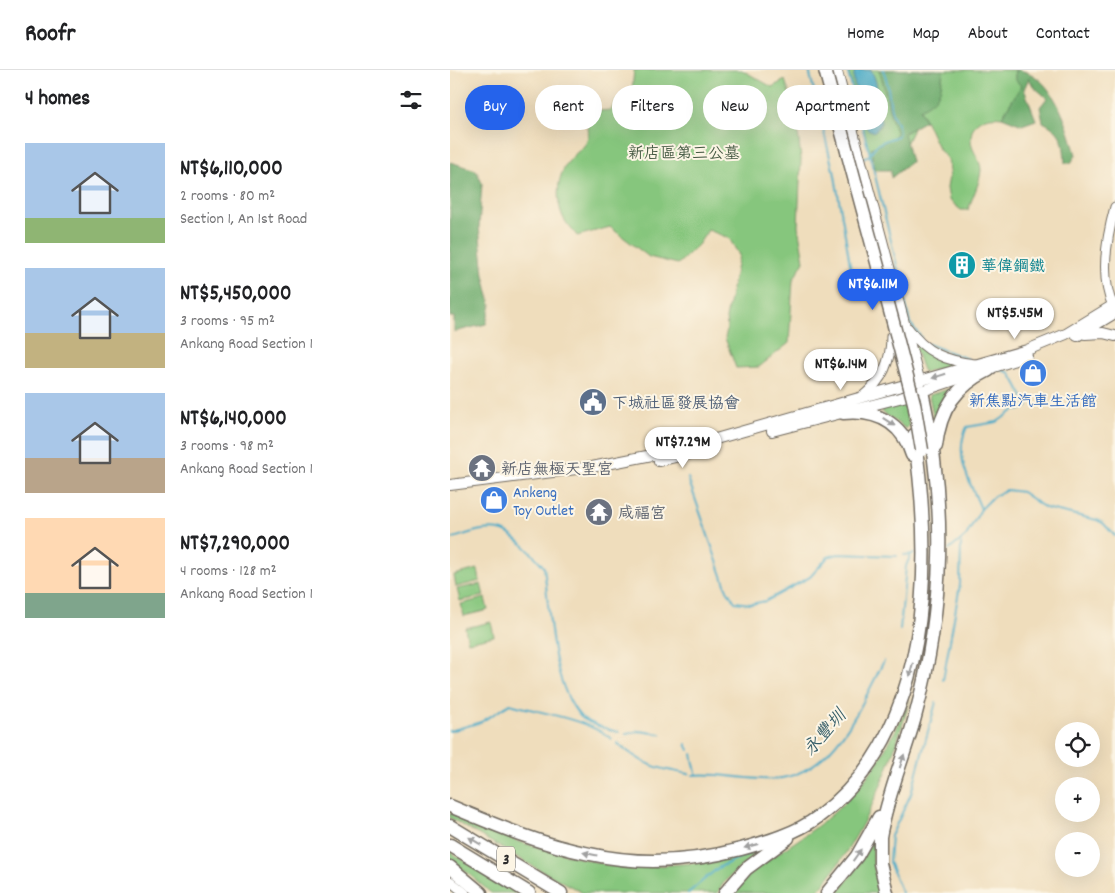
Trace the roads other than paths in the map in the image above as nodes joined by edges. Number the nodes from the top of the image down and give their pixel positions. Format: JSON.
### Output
{"nodes":[{"id":1,"x":819,"y":70,"type":"edge"},
{"id":2,"x":825,"y":70,"type":"edge"},
{"id":3,"x":830,"y":70,"type":"edge"},
{"id":4,"x":837,"y":70,"type":"edge"},
{"id":5,"x":1115,"y":207,"type":"edge"},
{"id":6,"x":893,"y":280,"type":"junction"},
{"id":7,"x":878,"y":284,"type":"junction"},
{"id":8,"x":1115,"y":308,"type":"edge"},
{"id":9,"x":905,"y":324,"type":"junction"},
{"id":10,"x":891,"y":336,"type":"junction"},
{"id":11,"x":1115,"y":336,"type":"edge"},
{"id":12,"x":1074,"y":338,"type":"junction"},
{"id":13,"x":983,"y":367,"type":"junction"},
{"id":14,"x":921,"y":386,"type":"junction"},
{"id":15,"x":906,"y":391,"type":"junction"},
{"id":16,"x":858,"y":399,"type":"junction"},
{"id":17,"x":843,"y":413,"type":"junction"},
{"id":18,"x":924,"y":449,"type":"junction"},
{"id":19,"x":936,"y":466,"type":"junction"},
{"id":20,"x":450,"y":485,"type":"edge"},
{"id":21,"x":450,"y":490,"type":"edge"},
{"id":22,"x":920,"y":494,"type":"junction"},
{"id":23,"x":917,"y":644,"type":"junction"},
{"id":24,"x":931,"y":648,"type":"junction"},
{"id":25,"x":890,"y":795,"type":"junction"},
{"id":26,"x":450,"y":806,"type":"edge"},
{"id":27,"x":817,"y":818,"type":"junction"},
{"id":28,"x":450,"y":826,"type":"edge"},
{"id":29,"x":450,"y":844,"type":"edge"},
{"id":30,"x":450,"y":867,"type":"edge"},
{"id":31,"x":450,"y":881,"type":"edge"},
{"id":32,"x":465,"y":893,"type":"edge"},
{"id":33,"x":481,"y":893,"type":"edge"},
{"id":34,"x":529,"y":893,"type":"edge"},
{"id":35,"x":561,"y":893,"type":"edge"},
{"id":36,"x":725,"y":893,"type":"edge"},
{"id":37,"x":827,"y":893,"type":"edge"},
{"id":38,"x":887,"y":893,"type":"edge"}],
"edges":[{"from":1,"to":7,"type":"street"},
{"from":2,"to":18,"type":"highway","bridge":true},
{"from":3,"to":18,"type":"highway"},
{"from":4,"to":6,"type":"street"},
{"from":5,"to":8,"type":"street"},
{"from":6,"to":7,"type":"street"},
{"from":6,"to":9,"type":"street"},
{"from":7,"to":10,"type":"street"},
{"from":8,"to":12,"type":"main road"},
{"from":8,"to":13,"type":"main road"},
{"from":9,"to":13,"type":"street"},
{"from":9,"to":14,"type":"street"},
{"from":10,"to":15,"type":"street"},
{"from":10,"to":16,"type":"street"},
{"from":11,"to":12,"type":"main road"},
{"from":12,"to":13,"type":"main road"},
{"from":13,"to":14,"type":"main road"},
{"from":13,"to":19,"type":"highway"},
{"from":14,"to":15,"type":"main road"},
{"from":14,"to":19,"type":"highway"},
{"from":15,"to":16,"type":"main road"},
{"from":15,"to":17,"type":"main road"},
{"from":15,"to":22,"type":"highway"},
{"from":16,"to":20,"type":"main road"},
{"from":17,"to":21,"type":"main road"},
{"from":17,"to":22,"type":"highway","one_way":true},
{"from":18,"to":23,"type":"highway"},
{"from":18,"to":24,"type":"highway"},
{"from":19,"to":24,"type":"highway"},
{"from":22,"to":23,"type":"highway"},
{"from":23,"to":27,"type":"highway","one_way":true},
{"from":25,"to":24,"type":"highway","one_way":true},
{"from":37,"to":25,"type":"highway","one_way":true},
{"from":25,"to":38,"type":"highway"},
{"from":27,"to":26,"type":"highway","one_way":true},
{"from":27,"to":36,"type":"highway"},
{"from":35,"to":28,"type":"highway","number":"3","one_way":true},
{"from":29,"to":34,"type":"highway","number":"3"},
{"from":30,"to":33,"type":"highway"},
{"from":31,"to":32,"type":"street"}]}
